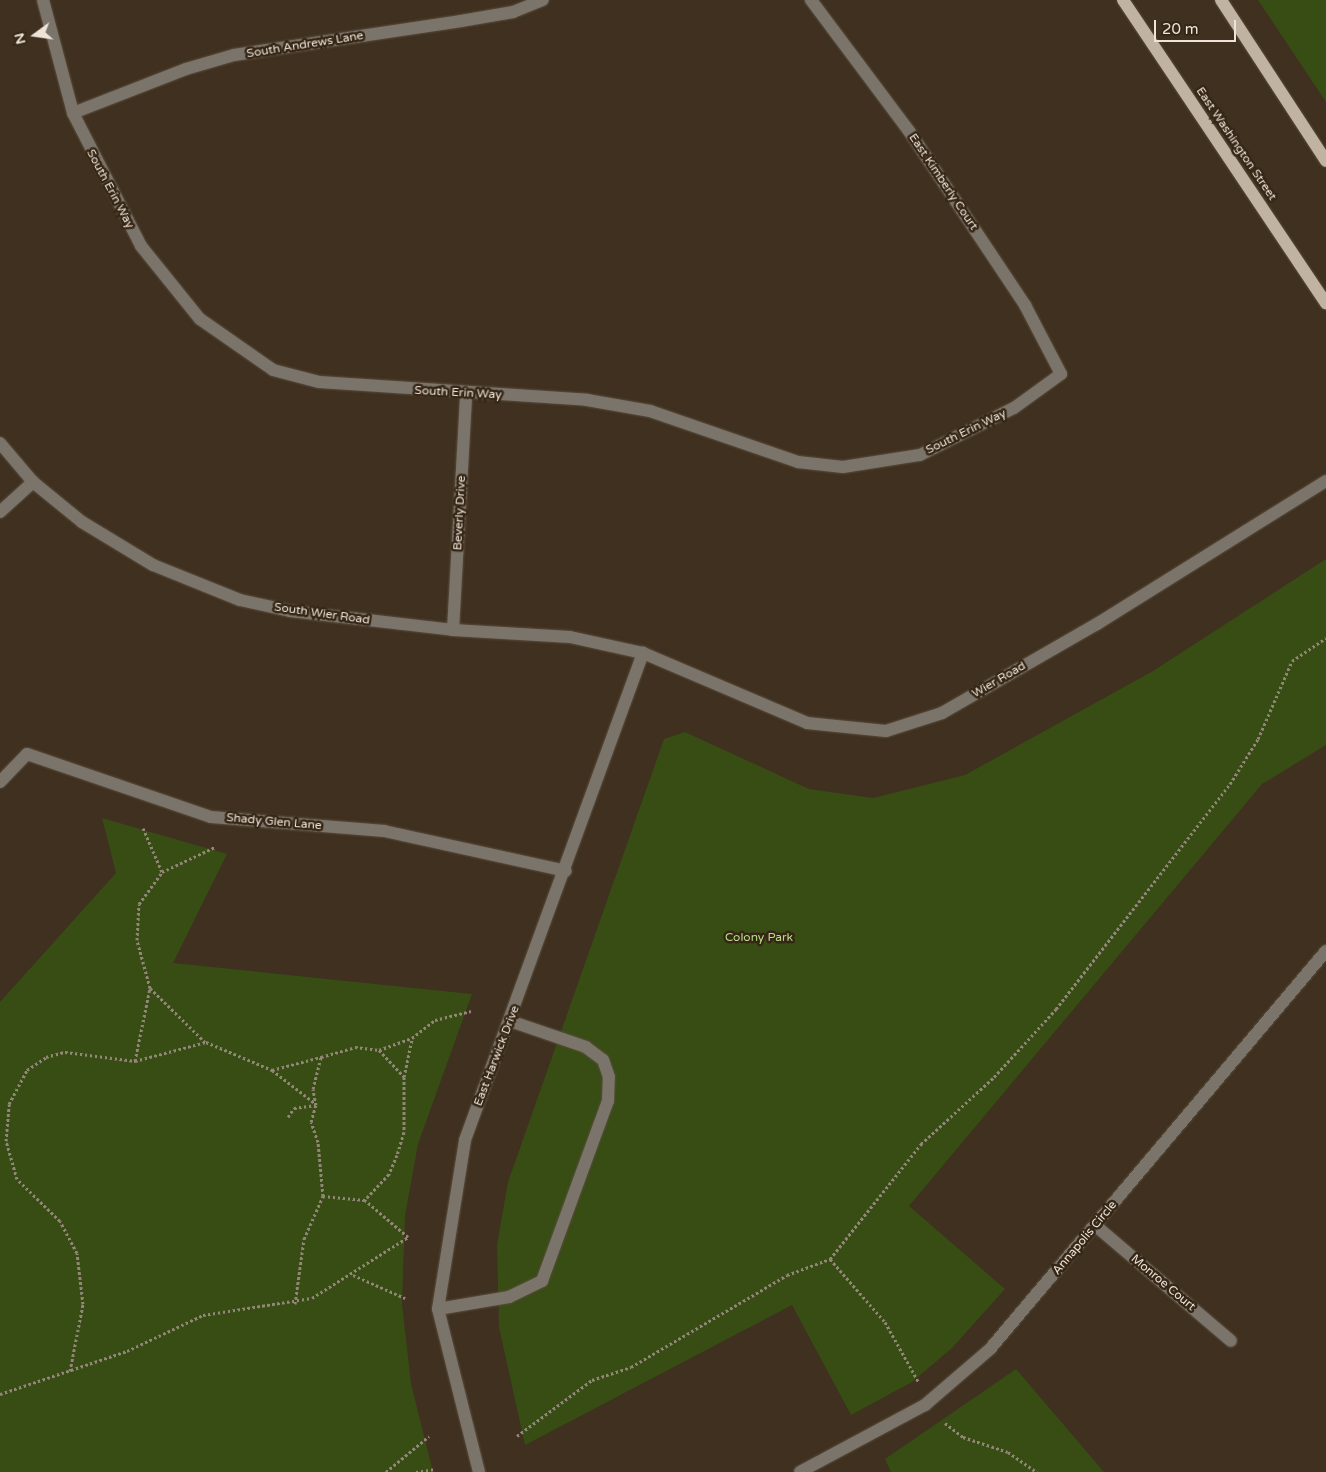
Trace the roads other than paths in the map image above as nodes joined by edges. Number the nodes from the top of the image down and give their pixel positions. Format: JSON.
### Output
{"nodes":[{"id":1,"x":43,"y":0,"type":"edge"},
{"id":2,"x":543,"y":0,"type":"edge"},
{"id":3,"x":811,"y":0,"type":"edge"},
{"id":4,"x":1123,"y":0,"type":"edge"},
{"id":5,"x":1221,"y":0,"type":"edge"},
{"id":6,"x":72,"y":113,"type":"junction"},
{"id":7,"x":1326,"y":161,"type":"edge"},
{"id":8,"x":1326,"y":303,"type":"edge"},
{"id":9,"x":1061,"y":374,"type":"joint"},
{"id":10,"x":466,"y":395,"type":"junction"},
{"id":11,"x":0,"y":443,"type":"edge"},
{"id":12,"x":1326,"y":481,"type":"edge"},
{"id":13,"x":33,"y":482,"type":"junction"},
{"id":14,"x":0,"y":512,"type":"edge"},
{"id":15,"x":453,"y":630,"type":"junction"},
{"id":16,"x":643,"y":653,"type":"junction"},
{"id":17,"x":0,"y":782,"type":"edge"},
{"id":18,"x":566,"y":871,"type":"junction"},
{"id":19,"x":1326,"y":951,"type":"edge"},
{"id":20,"x":510,"y":1021,"type":"junction"},
{"id":21,"x":1096,"y":1226,"type":"junction"},
{"id":22,"x":438,"y":1310,"type":"junction"},
{"id":23,"x":1231,"y":1341,"type":"dead end"},
{"id":24,"x":479,"y":1472,"type":"edge"},
{"id":25,"x":800,"y":1472,"type":"edge"}],
"edges":[{"from":1,"to":6,"type":"street","name":"South Erin Way"},
{"from":2,"to":6,"type":"street","name":"South Andrews Lane"},
{"from":3,"to":9,"type":"street","name":"East Kimberly Court"},
{"from":4,"to":8,"type":"main road","name":"East Washington Street"},
{"from":5,"to":7,"type":"main road"},
{"from":6,"to":10,"type":"street","name":"South Erin Way"},
{"from":9,"to":10,"type":"street","name":"South Erin Way"},
{"from":10,"to":15,"type":"street","name":"Beverly Drive"},
{"from":11,"to":13,"type":"street","name":"South Wier Road"},
{"from":12,"to":16,"type":"street","name":"Wier Road"},
{"from":13,"to":14,"type":"street"},
{"from":13,"to":15,"type":"street","name":"South Wier Road"},
{"from":15,"to":16,"type":"street","name":"South Wier Road"},
{"from":16,"to":18,"type":"street","name":"East Harwick Drive"},
{"from":17,"to":18,"type":"street","name":"Shady Glen Lane"},
{"from":18,"to":20,"type":"street","name":"East Harwick Drive"},
{"from":19,"to":21,"type":"street","name":"Annapolis Circle"},
{"from":20,"to":22,"type":"street","name":"East Harwick Drive"},
{"from":20,"to":22,"type":"street"},
{"from":21,"to":23,"type":"street","name":"Monroe Court"},
{"from":21,"to":25,"type":"street","name":"Annapolis Circle"},
{"from":22,"to":24,"type":"street","name":"East Harwick Drive"}]}
